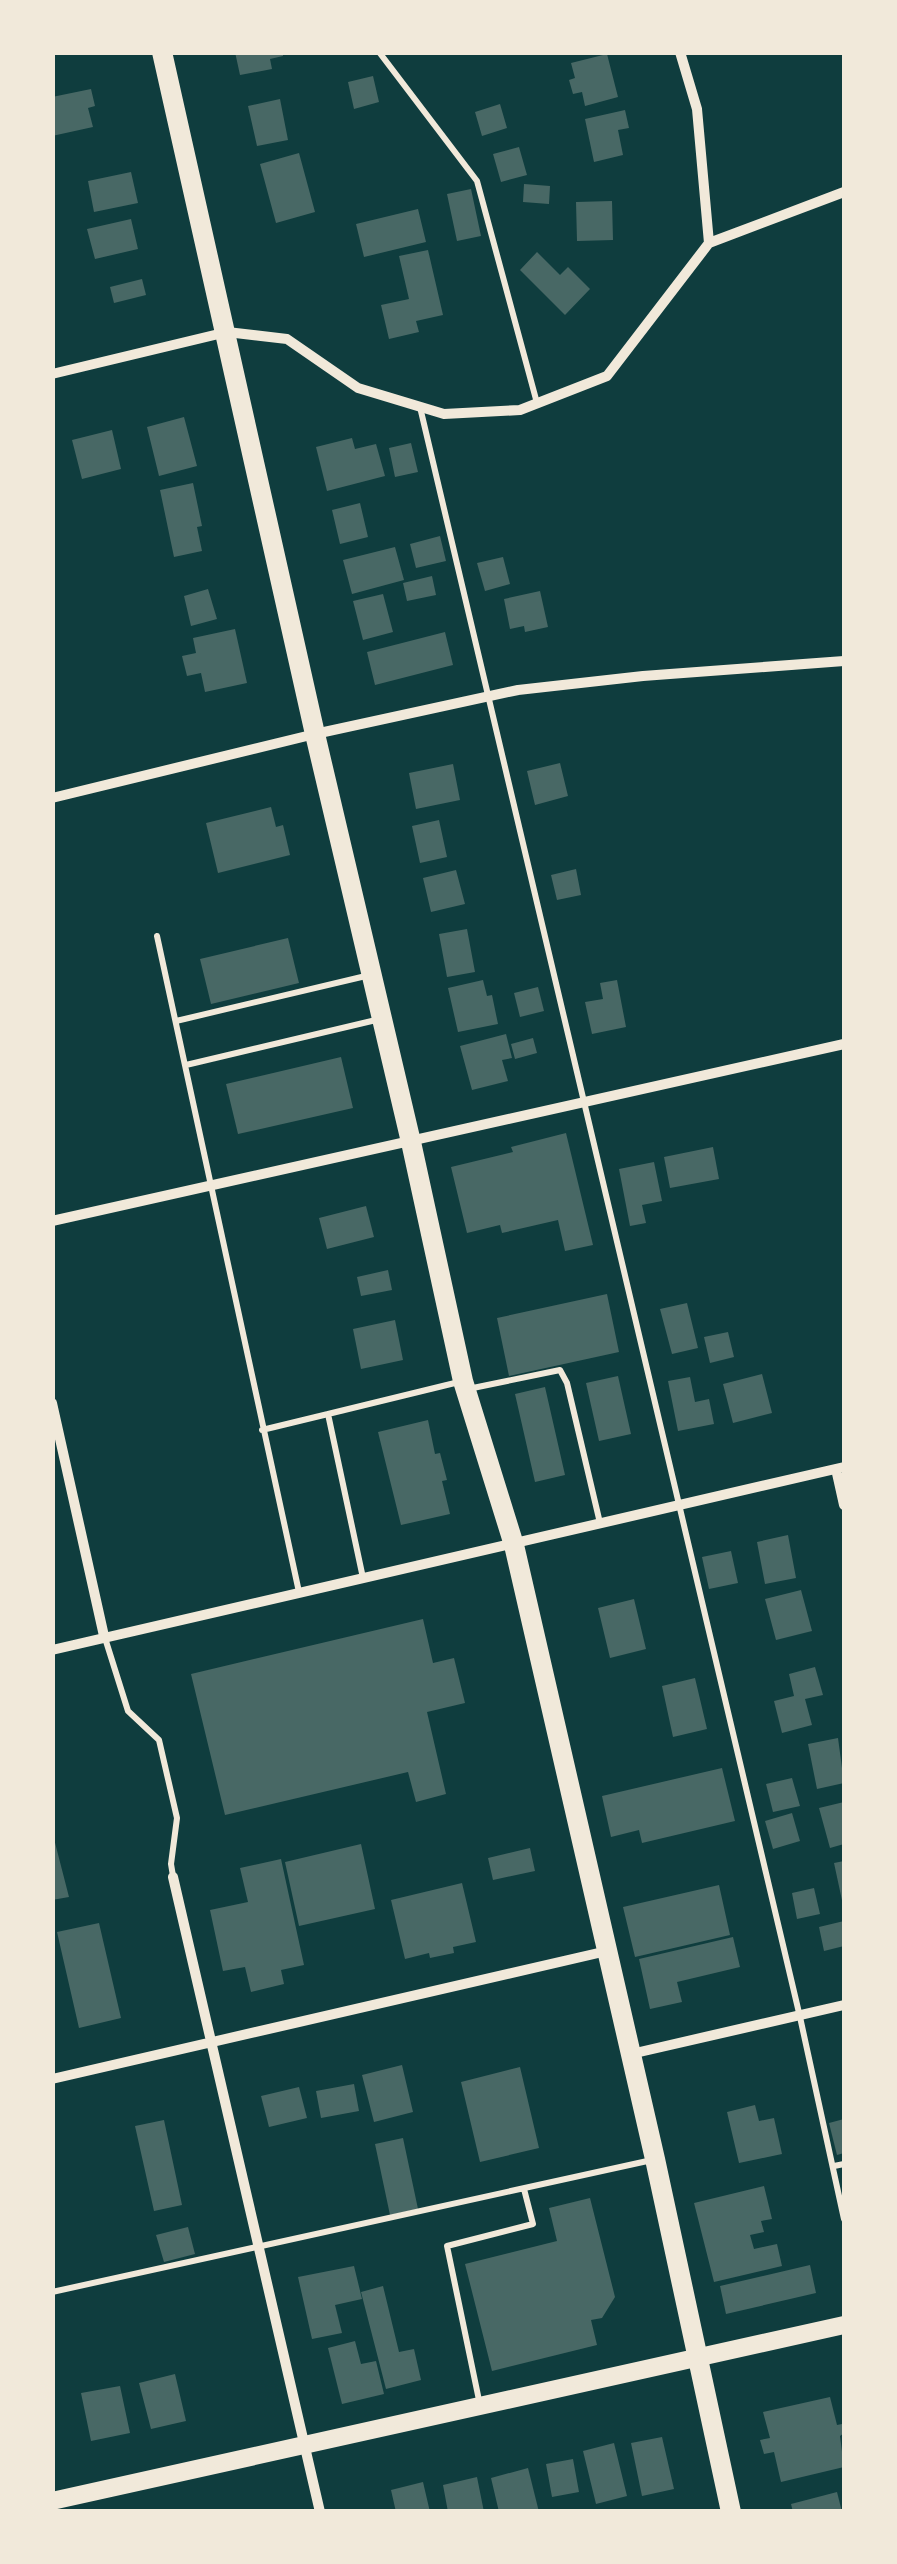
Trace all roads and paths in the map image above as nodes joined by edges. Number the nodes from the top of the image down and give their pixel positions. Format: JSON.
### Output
{"nodes":[{"id":1,"x":162,"y":52,"type":"edge"},
{"id":2,"x":379,"y":52,"type":"edge"},
{"id":3,"x":680,"y":52,"type":"edge"},
{"id":4,"x":844,"y":192,"type":"edge"},
{"id":5,"x":709,"y":243,"type":"junction"},
{"id":6,"x":226,"y":332,"type":"junction"},
{"id":7,"x":52,"y":374,"type":"edge"},
{"id":8,"x":537,"y":404,"type":"junction"},
{"id":9,"x":420,"y":406,"type":"junction"},
{"id":10,"x":844,"y":661,"type":"edge"},
{"id":11,"x":489,"y":696,"type":"junction"},
{"id":12,"x":315,"y":734,"type":"junction"},
{"id":13,"x":52,"y":798,"type":"edge"},
{"id":14,"x":157,"y":936,"type":"dead end"},
{"id":15,"x":371,"y":974,"type":"junction"},
{"id":16,"x":382,"y":1019,"type":"junction"},
{"id":17,"x":176,"y":1022,"type":"junction"},
{"id":18,"x":844,"y":1044,"type":"edge"},
{"id":19,"x":186,"y":1065,"type":"junction"},
{"id":20,"x":585,"y":1103,"type":"junction"},
{"id":21,"x":411,"y":1142,"type":"junction"},
{"id":22,"x":212,"y":1186,"type":"junction"},
{"id":23,"x":52,"y":1221,"type":"edge"},
{"id":24,"x":464,"y":1386,"type":"junction"},
{"id":25,"x":52,"y":1403,"type":"edge"},
{"id":26,"x":328,"y":1414,"type":"junction"},
{"id":27,"x":262,"y":1430,"type":"junction"},
{"id":28,"x":56,"y":1437,"type":"edge"},
{"id":29,"x":840,"y":1468,"type":"edge"},
{"id":30,"x":680,"y":1506,"type":"junction"},
{"id":31,"x":844,"y":1506,"type":"edge"},
{"id":32,"x":600,"y":1524,"type":"junction"},
{"id":33,"x":514,"y":1545,"type":"junction"},
{"id":34,"x":364,"y":1579,"type":"junction"},
{"id":35,"x":300,"y":1593,"type":"junction"},
{"id":36,"x":104,"y":1636,"type":"junction"},
{"id":37,"x":52,"y":1650,"type":"edge"},
{"id":38,"x":173,"y":1877,"type":"joint"},
{"id":39,"x":607,"y":1950,"type":"junction"},
{"id":40,"x":844,"y":2005,"type":"edge"},
{"id":41,"x":800,"y":2016,"type":"junction"},
{"id":42,"x":209,"y":2042,"type":"junction"},
{"id":43,"x":630,"y":2054,"type":"junction"},
{"id":44,"x":52,"y":2080,"type":"edge"},
{"id":45,"x":655,"y":2159,"type":"junction"},
{"id":46,"x":844,"y":2164,"type":"edge"},
{"id":47,"x":834,"y":2166,"type":"junction"},
{"id":48,"x":524,"y":2188,"type":"junction"},
{"id":49,"x":844,"y":2219,"type":"edge"},
{"id":50,"x":257,"y":2248,"type":"junction"},
{"id":51,"x":52,"y":2292,"type":"edge"},
{"id":52,"x":844,"y":2326,"type":"edge"},
{"id":53,"x":697,"y":2359,"type":"junction"},
{"id":54,"x":480,"y":2406,"type":"junction"},
{"id":55,"x":304,"y":2444,"type":"junction"},
{"id":56,"x":52,"y":2502,"type":"edge"},
{"id":57,"x":320,"y":2512,"type":"edge"},
{"id":58,"x":731,"y":2512,"type":"edge"}],
"edges":[{"from":1,"to":6,"type":"main road"},
{"from":2,"to":8,"type":"lane"},
{"from":3,"to":5,"type":"street"},
{"from":4,"to":5,"type":"street"},
{"from":5,"to":8,"type":"street"},
{"from":6,"to":7,"type":"street"},
{"from":6,"to":9,"type":"street"},
{"from":6,"to":12,"type":"main road"},
{"from":8,"to":9,"type":"street"},
{"from":9,"to":11,"type":"lane"},
{"from":10,"to":11,"type":"street"},
{"from":11,"to":12,"type":"street"},
{"from":11,"to":20,"type":"lane"},
{"from":12,"to":13,"type":"street"},
{"from":12,"to":15,"type":"main road"},
{"from":14,"to":17,"type":"lane"},
{"from":15,"to":16,"type":"main road"},
{"from":15,"to":17,"type":"lane"},
{"from":16,"to":19,"type":"lane"},
{"from":16,"to":21,"type":"main road"},
{"from":17,"to":19,"type":"lane"},
{"from":18,"to":20,"type":"street"},
{"from":19,"to":22,"type":"lane"},
{"from":20,"to":21,"type":"street"},
{"from":20,"to":30,"type":"lane"},
{"from":21,"to":22,"type":"street"},
{"from":21,"to":24,"type":"main road"},
{"from":22,"to":23,"type":"street"},
{"from":22,"to":27,"type":"lane"},
{"from":24,"to":26,"type":"lane"},
{"from":24,"to":32,"type":"lane"},
{"from":24,"to":33,"type":"main road"},
{"from":25,"to":28,"type":"street"},
{"from":26,"to":27,"type":"lane"},
{"from":26,"to":34,"type":"lane"},
{"from":27,"to":35,"type":"lane"},
{"from":28,"to":36,"type":"street"},
{"from":29,"to":30,"type":"street"},
{"from":29,"to":31,"type":"street"},
{"from":30,"to":32,"type":"street"},
{"from":30,"to":41,"type":"lane"},
{"from":32,"to":33,"type":"street"},
{"from":33,"to":34,"type":"street"},
{"from":33,"to":39,"type":"main road"},
{"from":34,"to":35,"type":"street"},
{"from":35,"to":36,"type":"street"},
{"from":36,"to":37,"type":"street"},
{"from":36,"to":38,"type":"lane"},
{"from":38,"to":42,"type":"street"},
{"from":39,"to":42,"type":"street"},
{"from":39,"to":43,"type":"main road"},
{"from":40,"to":41,"type":"street"},
{"from":41,"to":43,"type":"street"},
{"from":41,"to":47,"type":"lane"},
{"from":42,"to":44,"type":"street"},
{"from":42,"to":50,"type":"street"},
{"from":43,"to":45,"type":"main road"},
{"from":45,"to":48,"type":"lane"},
{"from":45,"to":53,"type":"main road"},
{"from":46,"to":47,"type":"lane"},
{"from":47,"to":49,"type":"lane"},
{"from":48,"to":50,"type":"lane"},
{"from":48,"to":54,"type":"lane"},
{"from":50,"to":51,"type":"lane"},
{"from":50,"to":55,"type":"street"},
{"from":52,"to":53,"type":"street"},
{"from":53,"to":54,"type":"street"},
{"from":53,"to":58,"type":"main road"},
{"from":54,"to":55,"type":"street"},
{"from":55,"to":56,"type":"street"},
{"from":55,"to":57,"type":"street"}]}
